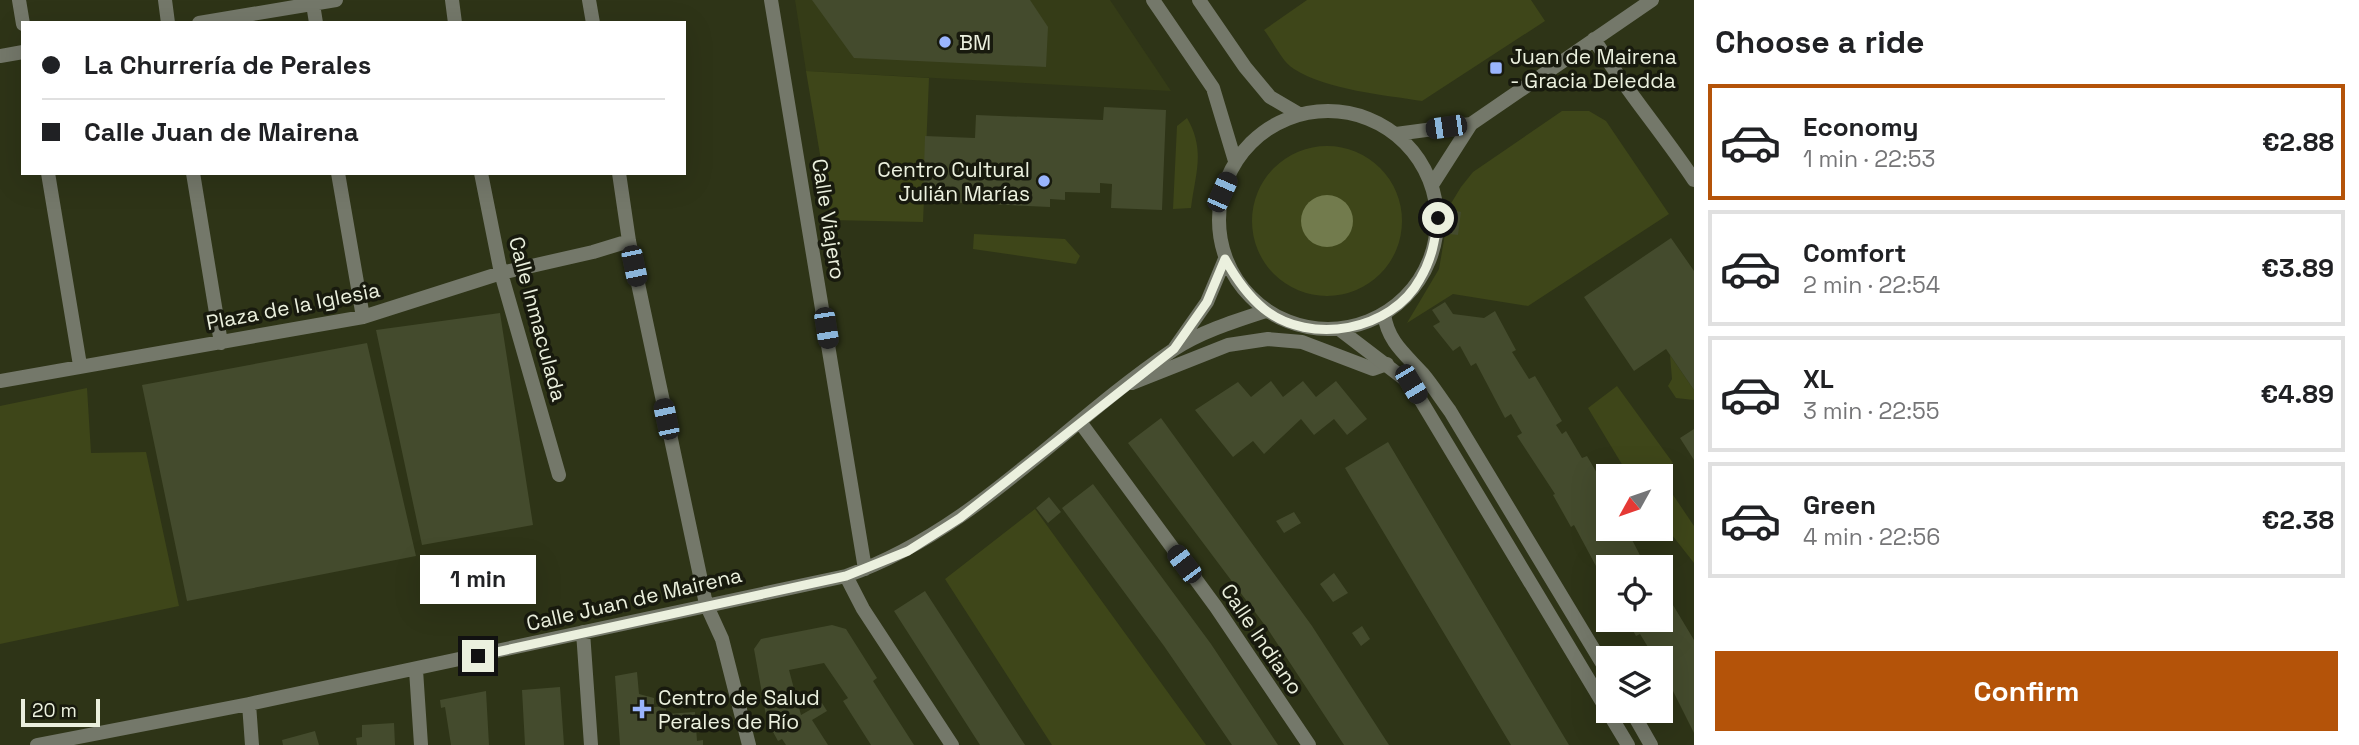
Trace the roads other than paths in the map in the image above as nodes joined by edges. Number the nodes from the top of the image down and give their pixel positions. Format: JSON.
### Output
{"nodes":[{"id":1,"x":19,"y":0,"type":"edge"},
{"id":2,"x":165,"y":0,"type":"edge"},
{"id":3,"x":336,"y":0,"type":"edge"},
{"id":4,"x":452,"y":0,"type":"edge"},
{"id":5,"x":589,"y":0,"type":"edge"},
{"id":6,"x":771,"y":0,"type":"edge"},
{"id":7,"x":1153,"y":0,"type":"edge"},
{"id":8,"x":1199,"y":0,"type":"edge"},
{"id":9,"x":1652,"y":0,"type":"edge"},
{"id":10,"x":313,"y":4,"type":"junction"},
{"id":11,"x":22,"y":21,"type":"edge"},
{"id":12,"x":168,"y":21,"type":"edge"},
{"id":13,"x":211,"y":21,"type":"edge"},
{"id":14,"x":316,"y":21,"type":"edge"},
{"id":15,"x":455,"y":21,"type":"edge"},
{"id":16,"x":593,"y":21,"type":"edge"},
{"id":17,"x":1594,"y":39,"type":"junction"},
{"id":18,"x":21,"y":52,"type":"edge"},
{"id":19,"x":0,"y":56,"type":"edge"},
{"id":20,"x":1299,"y":114,"type":"junction"},
{"id":21,"x":1471,"y":124,"type":"junction"},
{"id":22,"x":1396,"y":134,"type":"junction"},
{"id":23,"x":1235,"y":161,"type":"junction"},
{"id":24,"x":48,"y":175,"type":"edge"},
{"id":25,"x":193,"y":175,"type":"edge"},
{"id":26,"x":338,"y":175,"type":"edge"},
{"id":27,"x":481,"y":175,"type":"edge"},
{"id":28,"x":620,"y":175,"type":"edge"},
{"id":29,"x":1694,"y":180,"type":"edge"},
{"id":30,"x":1432,"y":185,"type":"junction"},
{"id":31,"x":629,"y":240,"type":"junction"},
{"id":32,"x":1225,"y":259,"type":"junction"},
{"id":33,"x":501,"y":273,"type":"junction"},
{"id":34,"x":1266,"y":311,"type":"junction"},
{"id":35,"x":1384,"y":314,"type":"junction"},
{"id":36,"x":363,"y":317,"type":"junction"},
{"id":37,"x":1339,"y":329,"type":"junction"},
{"id":38,"x":221,"y":342,"type":"junction"},
{"id":39,"x":1174,"y":349,"type":"junction"},
{"id":40,"x":1387,"y":364,"type":"junction"},
{"id":41,"x":80,"y":365,"type":"junction"},
{"id":42,"x":0,"y":381,"type":"edge"},
{"id":43,"x":1127,"y":385,"type":"junction"},
{"id":44,"x":1080,"y":422,"type":"junction"},
{"id":45,"x":559,"y":475,"type":"dead end"},
{"id":46,"x":865,"y":569,"type":"junction"},
{"id":47,"x":846,"y":576,"type":"junction"},
{"id":48,"x":706,"y":604,"type":"junction"},
{"id":49,"x":583,"y":632,"type":"junction"},
{"id":50,"x":1596,"y":653,"type":"edge"},
{"id":51,"x":416,"y":670,"type":"junction"},
{"id":52,"x":249,"y":705,"type":"junction"},
{"id":53,"x":1638,"y":723,"type":"edge"},
{"id":54,"x":84,"y":741,"type":"edge"},
{"id":55,"x":37,"y":745,"type":"edge"},
{"id":56,"x":252,"y":745,"type":"edge"},
{"id":57,"x":421,"y":745,"type":"edge"},
{"id":58,"x":591,"y":745,"type":"edge"},
{"id":59,"x":749,"y":745,"type":"edge"},
{"id":60,"x":952,"y":745,"type":"edge"},
{"id":61,"x":1309,"y":745,"type":"edge"},
{"id":62,"x":1628,"y":745,"type":"edge"},
{"id":63,"x":1651,"y":745,"type":"edge"}],
"edges":[{"from":1,"to":11,"type":"street"},
{"from":2,"to":12,"type":"street"},
{"from":3,"to":10,"type":"street"},
{"from":4,"to":15,"type":"street"},
{"from":5,"to":16,"type":"street"},
{"from":6,"to":46,"type":"street","name":"Calle Viajero"},
{"from":7,"to":23,"type":"street"},
{"from":8,"to":20,"type":"street"},
{"from":9,"to":17,"type":"street"},
{"from":10,"to":13,"type":"street"},
{"from":10,"to":14,"type":"street"},
{"from":17,"to":21,"type":"street"},
{"from":17,"to":29,"type":"street"},
{"from":18,"to":19,"type":"street"},
{"from":20,"to":22,"type":"street"},
{"from":20,"to":23,"type":"street"},
{"from":21,"to":22,"type":"street"},
{"from":21,"to":30,"type":"street"},
{"from":22,"to":30,"type":"street"},
{"from":23,"to":32,"type":"street"},
{"from":24,"to":41,"type":"street"},
{"from":25,"to":38,"type":"street"},
{"from":26,"to":36,"type":"street"},
{"from":27,"to":33,"type":"street","name":"Calle Inmaculada"},
{"from":28,"to":31,"type":"street"},
{"from":30,"to":35,"type":"street"},
{"from":31,"to":33,"type":"street","name":"Plaza de la Iglesia"},
{"from":31,"to":48,"type":"street"},
{"from":32,"to":34,"type":"street"},
{"from":32,"to":39,"type":"street","name":"Calle Juan de Mairena"},
{"from":33,"to":36,"type":"street","name":"Plaza de la Iglesia"},
{"from":33,"to":45,"type":"street","name":"Calle Inmaculada"},
{"from":34,"to":37,"type":"street"},
{"from":34,"to":39,"type":"street","name":"Calle Juan de Mairena"},
{"from":35,"to":37,"type":"street"},
{"from":35,"to":50,"type":"street"},
{"from":36,"to":38,"type":"street","name":"Plaza de la Iglesia"},
{"from":37,"to":40,"type":"street"},
{"from":38,"to":41,"type":"street","name":"Plaza de la Iglesia"},
{"from":39,"to":43,"type":"street","name":"Calle Juan de Mairena"},
{"from":40,"to":43,"type":"street"},
{"from":40,"to":62,"type":"street"},
{"from":41,"to":42,"type":"street","name":"Plaza de la Iglesia"},
{"from":43,"to":44,"type":"street","name":"Calle Juan de Mairena"},
{"from":44,"to":46,"type":"street","name":"Calle Juan de Mairena"},
{"from":44,"to":61,"type":"street","name":"Calle Indiano"},
{"from":46,"to":47,"type":"street","name":"Calle Juan de Mairena"},
{"from":47,"to":48,"type":"street","name":"Calle Juan de Mairena"},
{"from":47,"to":60,"type":"street"},
{"from":48,"to":49,"type":"street","name":"Calle Juan de Mairena"},
{"from":48,"to":59,"type":"street"},
{"from":49,"to":51,"type":"street","name":"Calle Juan de Mairena"},
{"from":49,"to":58,"type":"street"},
{"from":51,"to":52,"type":"street","name":"Calle Juan de Mairena"},
{"from":51,"to":57,"type":"street"},
{"from":52,"to":54,"type":"street","name":"Calle Juan de Mairena"},
{"from":52,"to":56,"type":"street"},
{"from":53,"to":63,"type":"street"},
{"from":54,"to":55,"type":"street","name":"Calle Juan de Mairena"}]}
